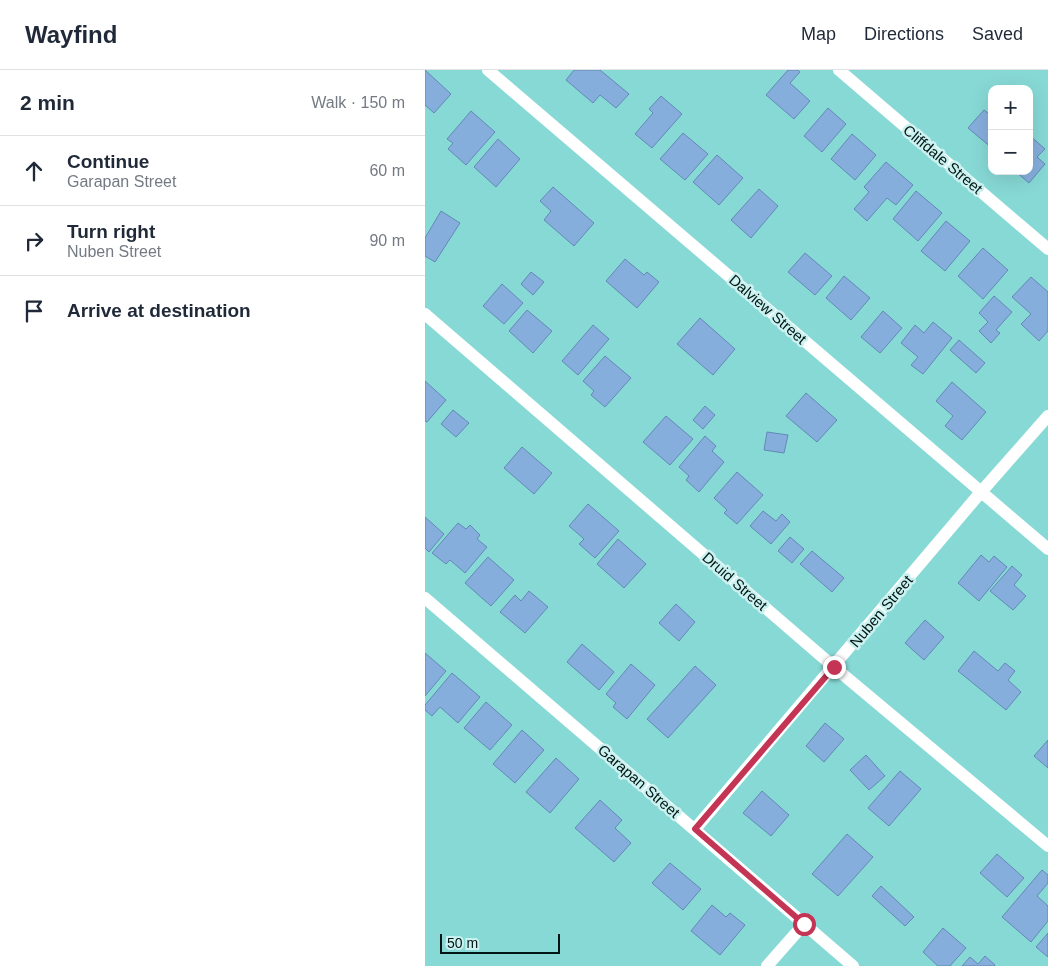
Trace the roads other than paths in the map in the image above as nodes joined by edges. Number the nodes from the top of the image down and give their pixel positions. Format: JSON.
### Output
{"nodes":[{"id":1,"x":488,"y":70,"type":"edge"},
{"id":2,"x":839,"y":70,"type":"edge"},
{"id":3,"x":1048,"y":249,"type":"edge"},
{"id":4,"x":425,"y":314,"type":"edge"},
{"id":5,"x":1048,"y":416,"type":"edge"},
{"id":6,"x":981,"y":492,"type":"junction"},
{"id":7,"x":1048,"y":549,"type":"edge"},
{"id":8,"x":425,"y":598,"type":"edge"},
{"id":9,"x":834,"y":667,"type":"junction"},
{"id":10,"x":695,"y":829,"type":"junction"},
{"id":11,"x":1048,"y":846,"type":"edge"},
{"id":12,"x":804,"y":924,"type":"junction"},
{"id":13,"x":767,"y":966,"type":"edge"},
{"id":14,"x":853,"y":966,"type":"edge"}],
"edges":[{"from":1,"to":6,"type":"street","name":"Dalview Street"},
{"from":2,"to":3,"type":"street","name":"Cliffdale Street"},
{"from":4,"to":9,"type":"street","name":"Druid Street"},
{"from":5,"to":6,"type":"street","name":"Nuben Street"},
{"from":6,"to":7,"type":"street","name":"Dalview Street"},
{"from":6,"to":9,"type":"street","name":"Nuben Street"},
{"from":8,"to":10,"type":"street","name":"Garapan Street"},
{"from":9,"to":10,"type":"street","name":"Nuben Street"},
{"from":9,"to":11,"type":"street","name":"Druid Street"},
{"from":10,"to":12,"type":"street","name":"Garapan Street"},
{"from":12,"to":13,"type":"street"},
{"from":12,"to":14,"type":"street","name":"Garapan Street"}]}
